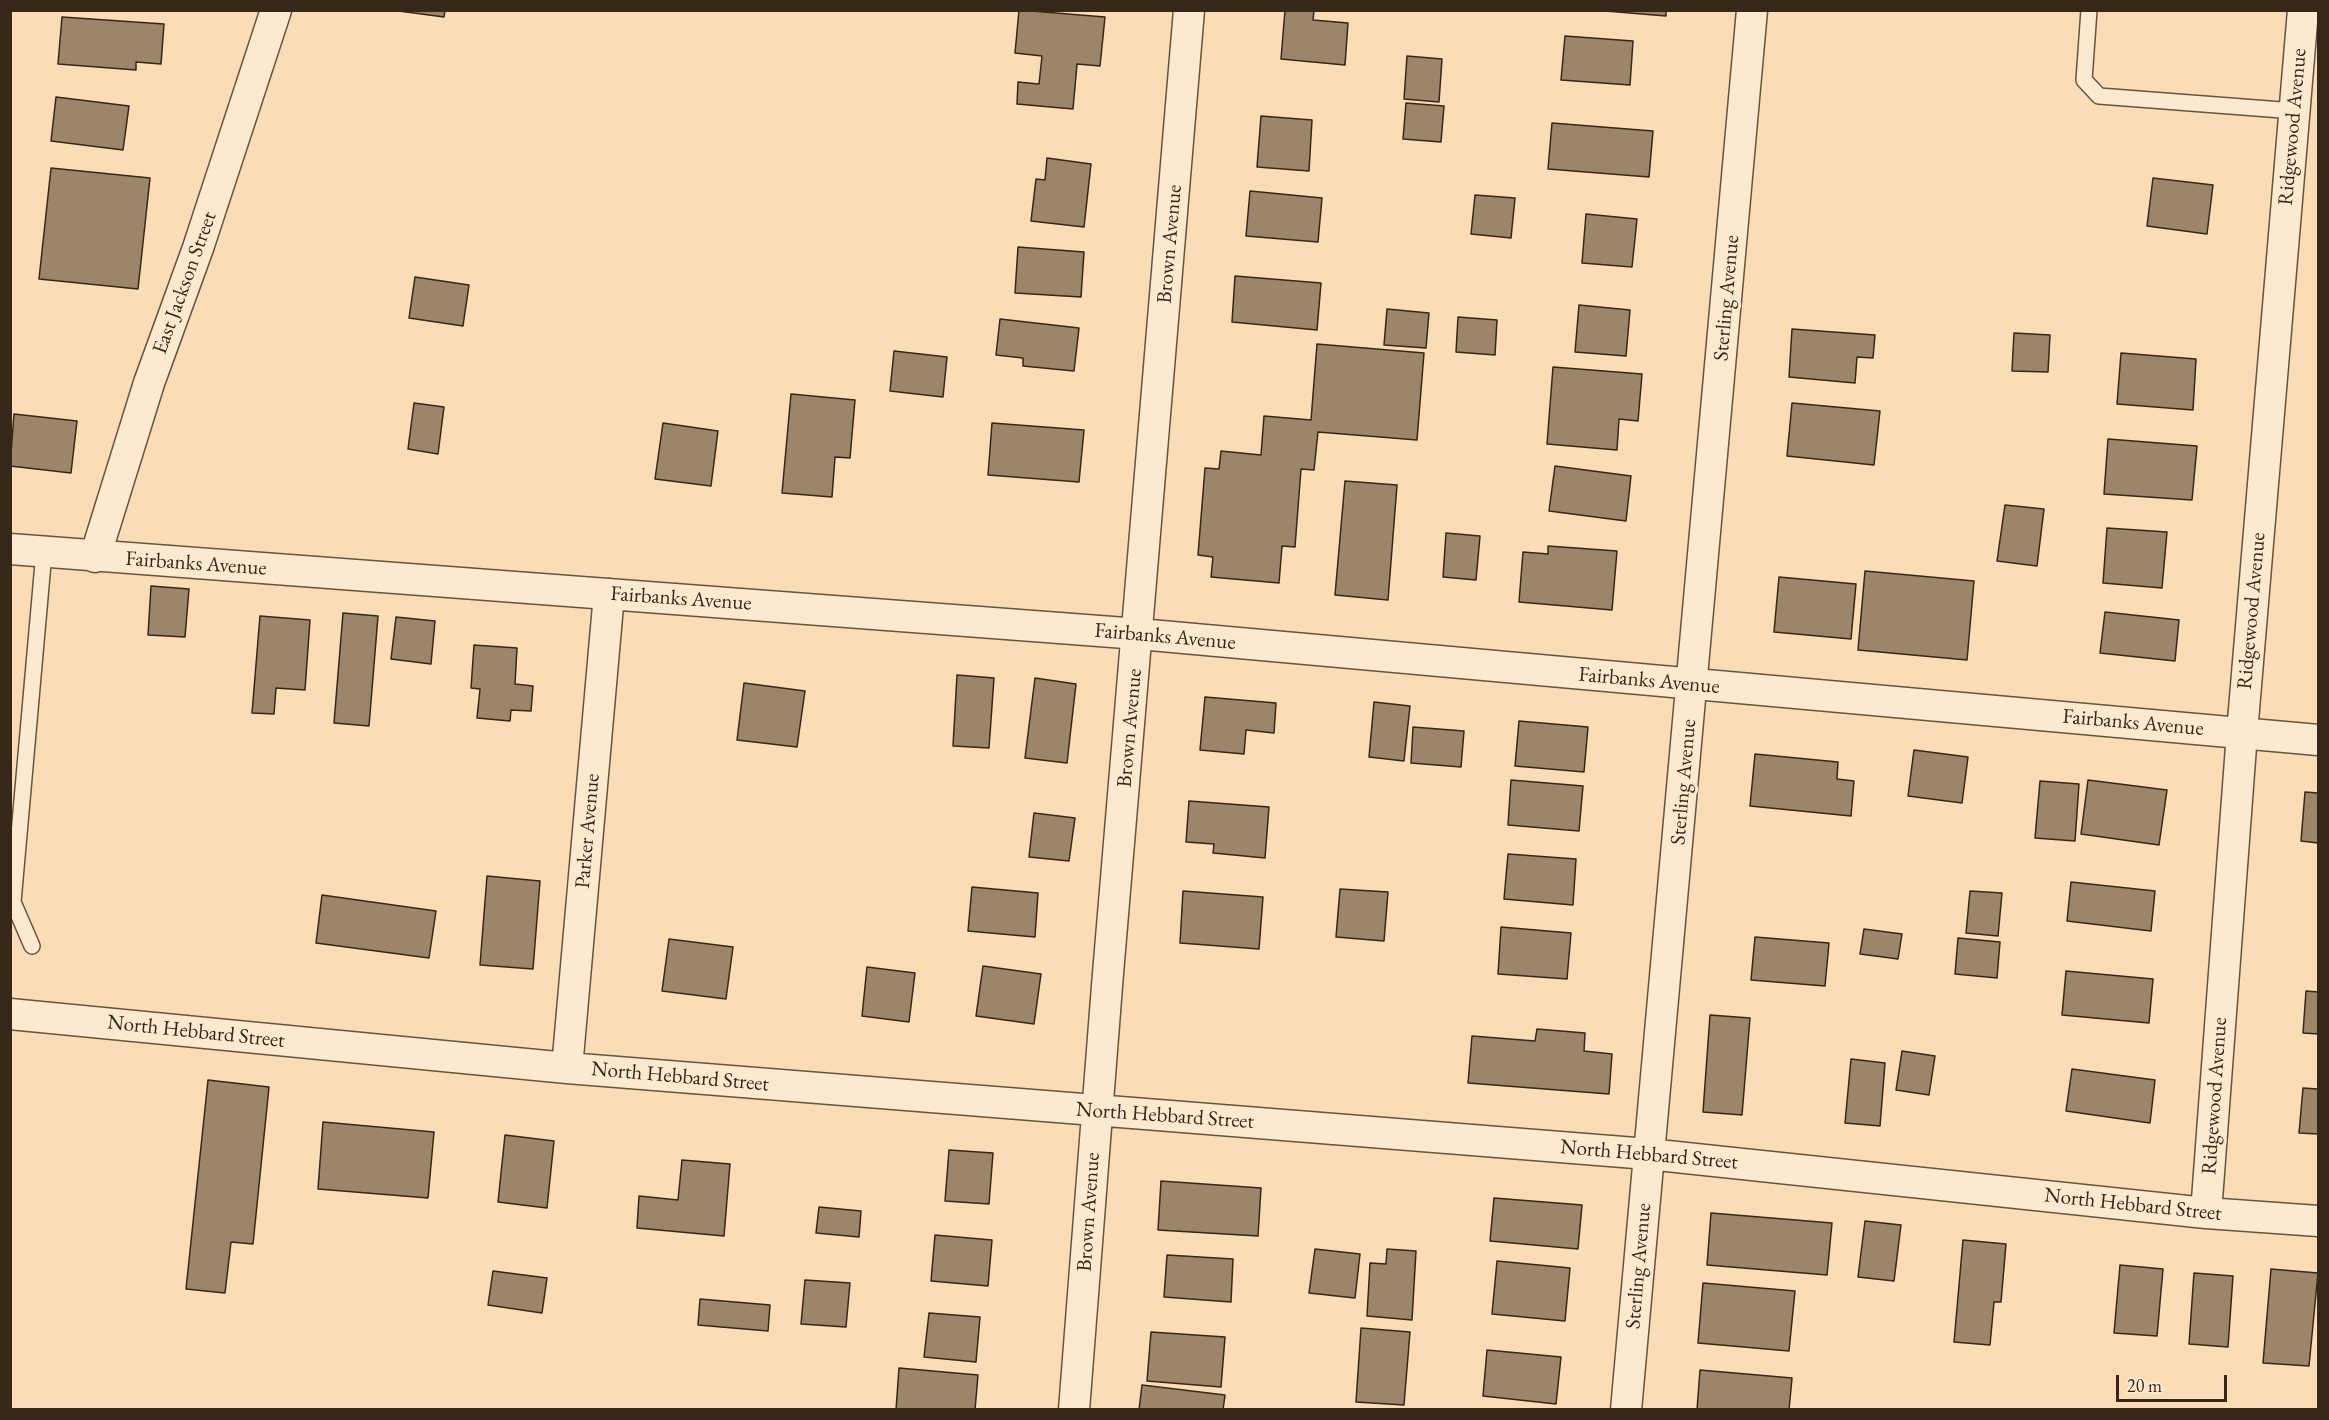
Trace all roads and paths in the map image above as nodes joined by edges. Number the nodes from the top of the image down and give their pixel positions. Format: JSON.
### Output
{"nodes":[{"id":1,"x":276,"y":10,"type":"edge"},
{"id":2,"x":1189,"y":10,"type":"edge"},
{"id":3,"x":1752,"y":10,"type":"edge"},
{"id":4,"x":2089,"y":10,"type":"edge"},
{"id":5,"x":2303,"y":10,"type":"edge"},
{"id":6,"x":2295,"y":111,"type":"junction"},
{"id":7,"x":10,"y":549,"type":"edge"},
{"id":8,"x":44,"y":552,"type":"junction"},
{"id":9,"x":95,"y":557,"type":"junction"},
{"id":10,"x":609,"y":594,"type":"junction"},
{"id":11,"x":1139,"y":634,"type":"junction"},
{"id":12,"x":1693,"y":685,"type":"junction"},
{"id":13,"x":2242,"y":733,"type":"junction"},
{"id":14,"x":2319,"y":740,"type":"edge"},
{"id":15,"x":32,"y":946,"type":"dead end"},
{"id":16,"x":10,"y":1014,"type":"edge"},
{"id":17,"x":567,"y":1068,"type":"junction"},
{"id":18,"x":1096,"y":1111,"type":"junction"},
{"id":19,"x":1648,"y":1154,"type":"junction"},
{"id":20,"x":2206,"y":1213,"type":"junction"},
{"id":21,"x":2319,"y":1221,"type":"edge"},
{"id":22,"x":1074,"y":1410,"type":"edge"},
{"id":23,"x":1626,"y":1410,"type":"edge"}],
"edges":[{"from":1,"to":9,"type":"street","name":"East Jackson Street"},
{"from":2,"to":11,"type":"street","name":"Brown Avenue"},
{"from":3,"to":12,"type":"street","name":"Sterling Avenue"},
{"from":4,"to":6,"type":"lane"},
{"from":5,"to":6,"type":"street","name":"Ridgewood Avenue"},
{"from":6,"to":13,"type":"street","name":"Ridgewood Avenue"},
{"from":7,"to":8,"type":"street","name":"Fairbanks Avenue"},
{"from":8,"to":9,"type":"street","name":"Fairbanks Avenue"},
{"from":8,"to":15,"type":"lane"},
{"from":9,"to":10,"type":"street","name":"Fairbanks Avenue"},
{"from":10,"to":11,"type":"street","name":"Fairbanks Avenue"},
{"from":10,"to":17,"type":"street","name":"Parker Avenue"},
{"from":11,"to":12,"type":"street","name":"Fairbanks Avenue"},
{"from":11,"to":18,"type":"street","name":"Brown Avenue"},
{"from":12,"to":13,"type":"street","name":"Fairbanks Avenue"},
{"from":12,"to":19,"type":"street","name":"Sterling Avenue"},
{"from":13,"to":14,"type":"street","name":"Fairbanks Avenue"},
{"from":13,"to":20,"type":"street","name":"Ridgewood Avenue"},
{"from":16,"to":17,"type":"street","name":"North Hebbard Street"},
{"from":17,"to":18,"type":"street","name":"North Hebbard Street"},
{"from":18,"to":19,"type":"street","name":"North Hebbard Street"},
{"from":18,"to":22,"type":"street","name":"Brown Avenue"},
{"from":19,"to":20,"type":"street","name":"North Hebbard Street"},
{"from":19,"to":23,"type":"street","name":"Sterling Avenue"},
{"from":20,"to":21,"type":"street","name":"North Hebbard Street"}]}
